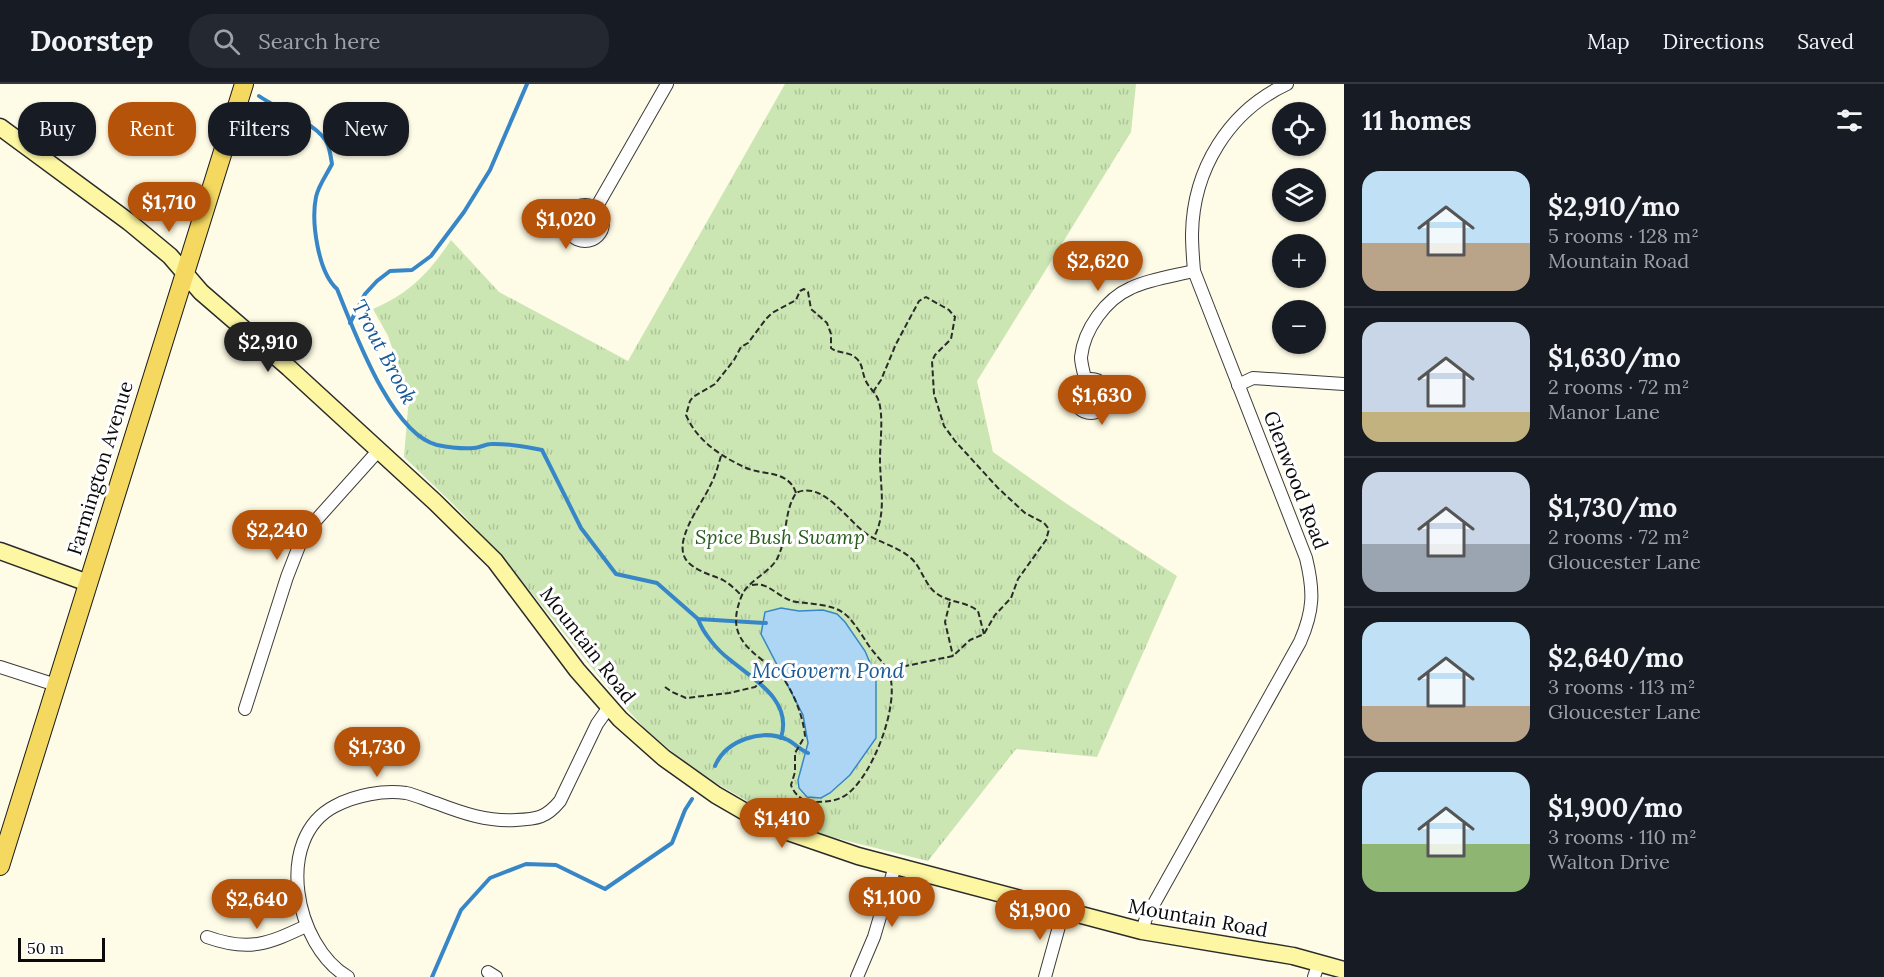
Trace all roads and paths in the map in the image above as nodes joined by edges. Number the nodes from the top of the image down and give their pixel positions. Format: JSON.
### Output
{"nodes":[{"id":1,"x":244,"y":84,"type":"edge"},
{"id":2,"x":668,"y":84,"type":"edge"},
{"id":3,"x":1287,"y":84,"type":"edge"},
{"id":4,"x":0,"y":127,"type":"edge"},
{"id":5,"x":596,"y":208,"type":"dead end"},
{"id":6,"x":184,"y":271,"type":"junction"},
{"id":7,"x":1194,"y":271,"type":"junction"},
{"id":8,"x":1085,"y":380,"type":"dead end"},
{"id":9,"x":1344,"y":384,"type":"edge"},
{"id":10,"x":1238,"y":385,"type":"junction"},
{"id":11,"x":873,"y":392,"type":"junction"},
{"id":12,"x":378,"y":451,"type":"junction"},
{"id":13,"x":721,"y":456,"type":"junction"},
{"id":14,"x":796,"y":493,"type":"junction"},
{"id":15,"x":874,"y":537,"type":"junction"},
{"id":16,"x":0,"y":551,"type":"edge"},
{"id":17,"x":88,"y":583,"type":"junction"},
{"id":18,"x":752,"y":585,"type":"junction"},
{"id":19,"x":742,"y":596,"type":"junction"},
{"id":20,"x":950,"y":602,"type":"junction"},
{"id":21,"x":984,"y":634,"type":"junction"},
{"id":22,"x":953,"y":656,"type":"junction"},
{"id":23,"x":0,"y":667,"type":"edge"},
{"id":24,"x":887,"y":670,"type":"junction"},
{"id":25,"x":776,"y":671,"type":"junction"},
{"id":26,"x":56,"y":685,"type":"junction"},
{"id":27,"x":665,"y":687,"type":"dead end"},
{"id":28,"x":609,"y":707,"type":"junction"},
{"id":29,"x":245,"y":709,"type":"dead end"},
{"id":30,"x":0,"y":866,"type":"edge"},
{"id":31,"x":895,"y":866,"type":"junction"},
{"id":32,"x":1063,"y":912,"type":"junction"},
{"id":33,"x":306,"y":926,"type":"junction"},
{"id":34,"x":1142,"y":931,"type":"junction"},
{"id":35,"x":207,"y":938,"type":"dead end"},
{"id":36,"x":1316,"y":969,"type":"edge"},
{"id":37,"x":1344,"y":970,"type":"edge"},
{"id":38,"x":348,"y":977,"type":"edge"},
{"id":39,"x":856,"y":977,"type":"edge"},
{"id":40,"x":1045,"y":977,"type":"edge"}],
"edges":[{"from":1,"to":6,"type":"main road","name":"Farmington Avenue"},
{"from":2,"to":5,"type":"street"},
{"from":3,"to":7,"type":"street","name":"Glenwood Road"},
{"from":4,"to":6,"type":"main road","name":"Mountain Road"},
{"from":6,"to":12,"type":"main road","name":"Mountain Road"},
{"from":6,"to":17,"type":"main road","name":"Farmington Avenue"},
{"from":7,"to":8,"type":"street"},
{"from":7,"to":10,"type":"street","name":"Glenwood Road"},
{"from":9,"to":10,"type":"street"},
{"from":10,"to":34,"type":"street","name":"Glenwood Road"},
{"from":11,"to":13,"type":"path"},
{"from":11,"to":15,"type":"path"},
{"from":11,"to":21,"type":"path"},
{"from":12,"to":28,"type":"main road","name":"Mountain Road"},
{"from":12,"to":29,"type":"street"},
{"from":13,"to":14,"type":"path"},
{"from":13,"to":19,"type":"path"},
{"from":14,"to":15,"type":"path"},
{"from":14,"to":18,"type":"path"},
{"from":15,"to":20,"type":"path"},
{"from":16,"to":17,"type":"main road"},
{"from":17,"to":26,"type":"main road","name":"Farmington Avenue"},
{"from":18,"to":19,"type":"path"},
{"from":18,"to":24,"type":"path"},
{"from":19,"to":25,"type":"path"},
{"from":20,"to":21,"type":"path"},
{"from":20,"to":22,"type":"path"},
{"from":21,"to":22,"type":"path"},
{"from":22,"to":24,"type":"path"},
{"from":23,"to":26,"type":"street"},
{"from":24,"to":25,"type":"path"},
{"from":25,"to":27,"type":"path"},
{"from":26,"to":30,"type":"main road","name":"Farmington Avenue"},
{"from":28,"to":31,"type":"main road","name":"Mountain Road"},
{"from":28,"to":33,"type":"street"},
{"from":31,"to":32,"type":"main road","name":"Mountain Road"},
{"from":31,"to":39,"type":"street"},
{"from":32,"to":34,"type":"main road","name":"Mountain Road"},
{"from":32,"to":40,"type":"street"},
{"from":33,"to":35,"type":"street"},
{"from":33,"to":38,"type":"street"},
{"from":34,"to":36,"type":"main road","name":"Mountain Road"},
{"from":36,"to":37,"type":"main road","name":"Mountain Road"}]}
